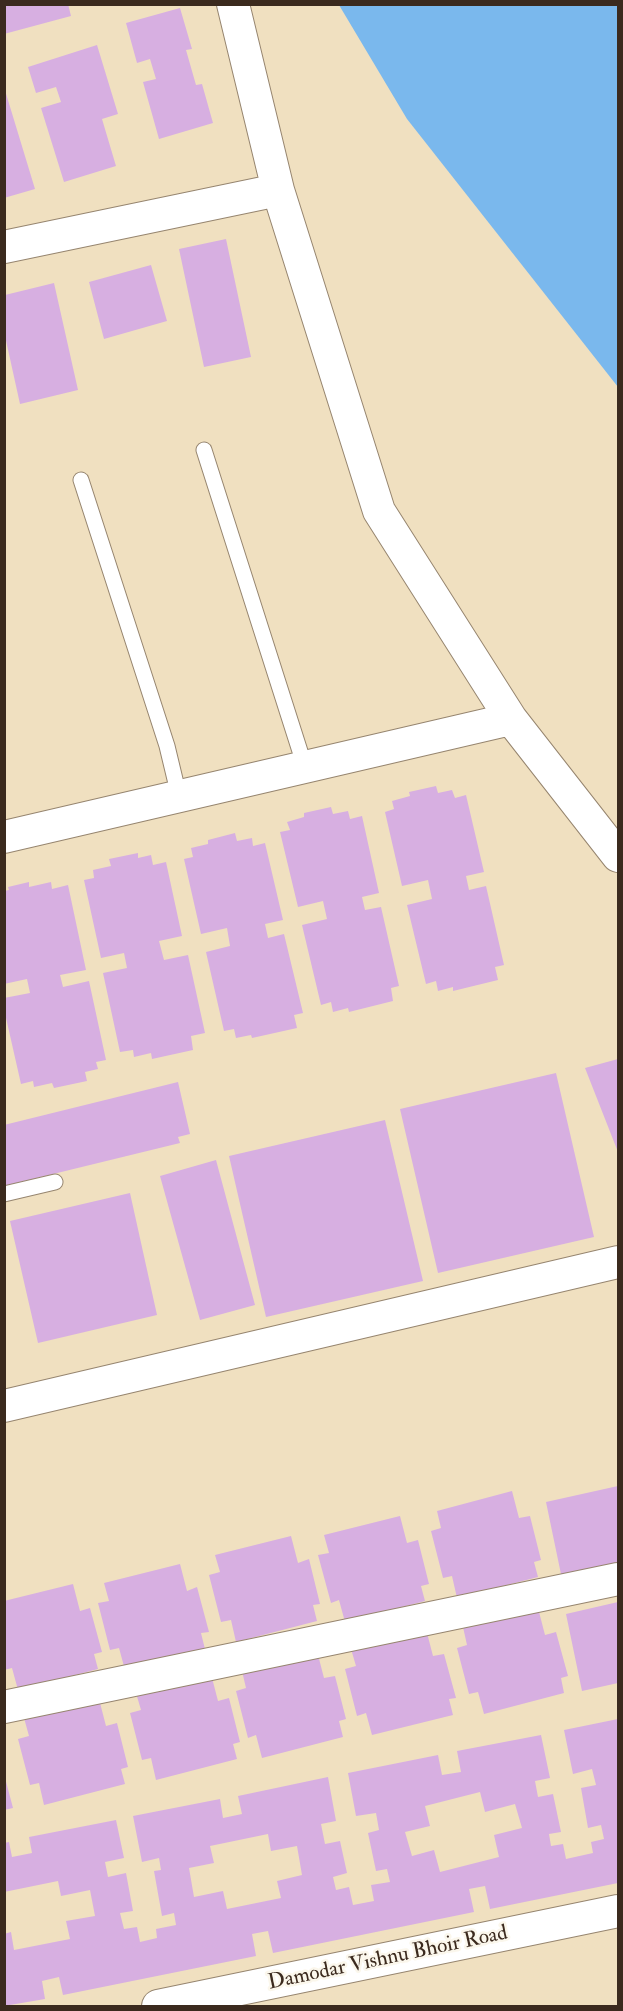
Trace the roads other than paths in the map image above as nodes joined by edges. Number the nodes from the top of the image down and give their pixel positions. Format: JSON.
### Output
{"nodes":[{"id":1,"x":233,"y":4,"type":"edge"},
{"id":2,"x":278,"y":190,"type":"junction"},
{"id":3,"x":4,"y":247,"type":"edge"},
{"id":4,"x":204,"y":450,"type":"dead end"},
{"id":5,"x":81,"y":480,"type":"dead end"},
{"id":6,"x":512,"y":719,"type":"junction"},
{"id":7,"x":305,"y":767,"type":"junction"},
{"id":8,"x":179,"y":796,"type":"junction"},
{"id":9,"x":4,"y":837,"type":"edge"},
{"id":10,"x":618,"y":856,"type":"edge"},
{"id":11,"x":55,"y":1182,"type":"dead end"},
{"id":12,"x":4,"y":1194,"type":"edge"},
{"id":13,"x":618,"y":1262,"type":"edge"},
{"id":14,"x":4,"y":1406,"type":"edge"},
{"id":15,"x":618,"y":1579,"type":"edge"},
{"id":16,"x":4,"y":1707,"type":"edge"},
{"id":17,"x":618,"y":1911,"type":"edge"},
{"id":18,"x":158,"y":2007,"type":"edge"}],
"edges":[{"from":1,"to":2,"type":"street"},
{"from":2,"to":3,"type":"street"},
{"from":2,"to":6,"type":"street"},
{"from":4,"to":7,"type":"lane"},
{"from":5,"to":8,"type":"lane"},
{"from":6,"to":7,"type":"street"},
{"from":6,"to":10,"type":"street"},
{"from":7,"to":8,"type":"street"},
{"from":8,"to":9,"type":"street"},
{"from":11,"to":12,"type":"lane"},
{"from":13,"to":14,"type":"street"},
{"from":15,"to":16,"type":"street"},
{"from":17,"to":18,"type":"street","name":"Damodar Vishnu Bhoir Road"}]}
